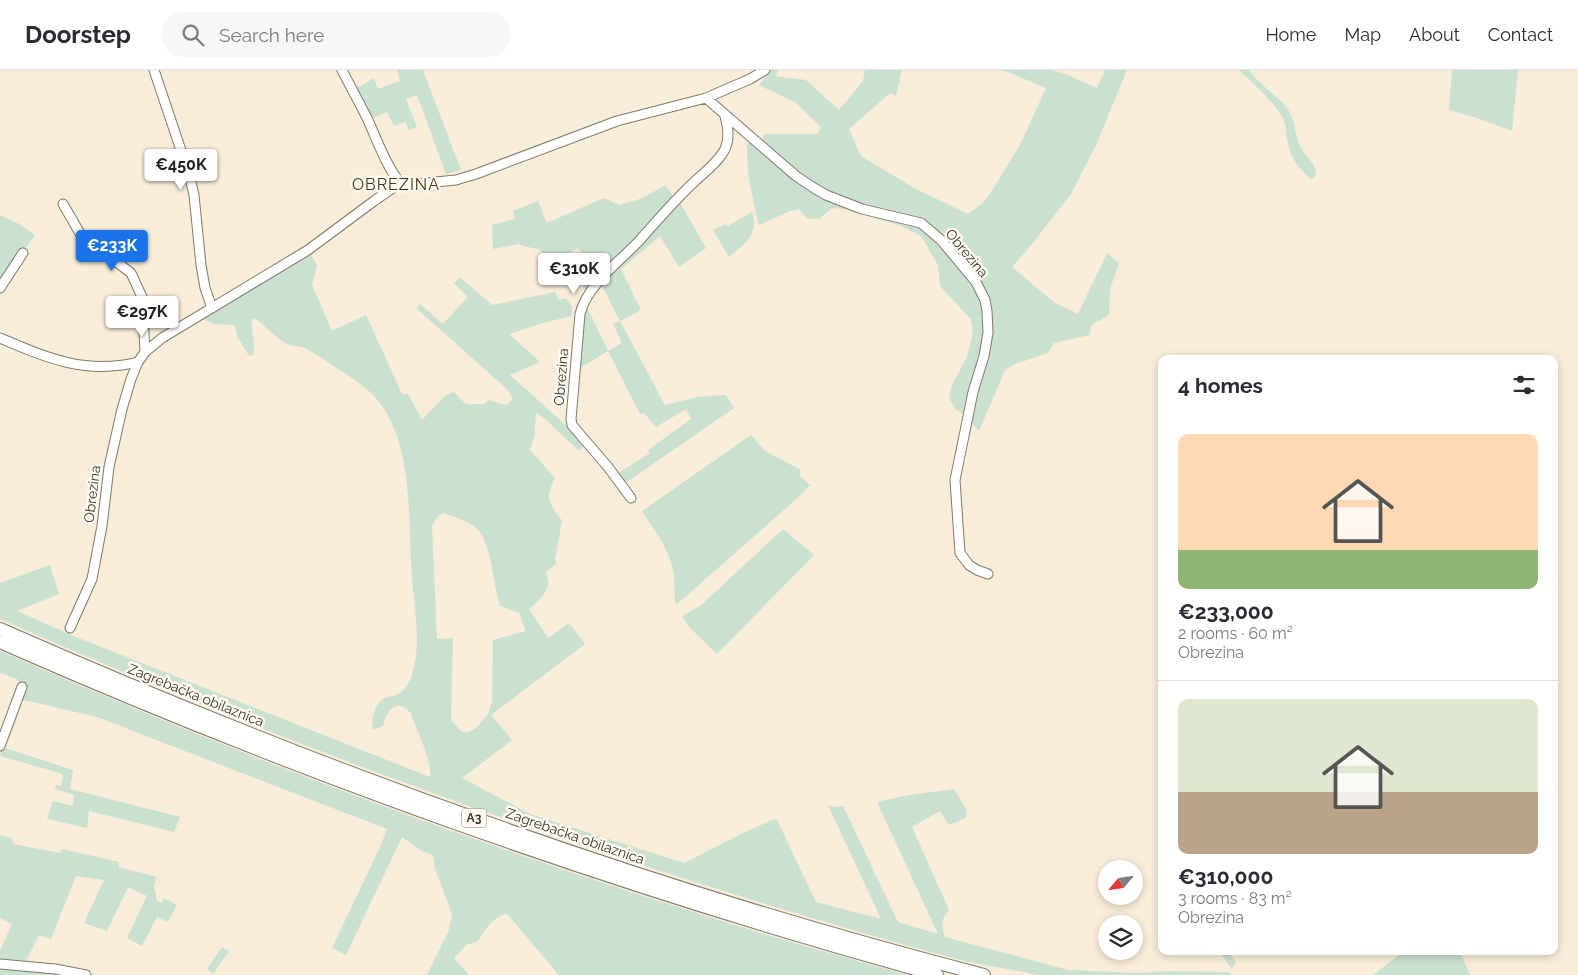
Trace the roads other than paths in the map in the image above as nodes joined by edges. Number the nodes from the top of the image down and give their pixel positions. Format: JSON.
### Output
{"nodes":[{"id":1,"x":154,"y":70,"type":"edge"},
{"id":2,"x":342,"y":70,"type":"edge"},
{"id":3,"x":765,"y":70,"type":"edge"},
{"id":4,"x":706,"y":98,"type":"junction"},
{"id":5,"x":725,"y":116,"type":"junction"},
{"id":6,"x":400,"y":184,"type":"junction"},
{"id":7,"x":62,"y":204,"type":"dead end"},
{"id":8,"x":23,"y":253,"type":"dead end"},
{"id":9,"x":0,"y":288,"type":"edge"},
{"id":10,"x":212,"y":308,"type":"junction"},
{"id":11,"x":0,"y":338,"type":"edge"},
{"id":12,"x":145,"y":352,"type":"junction"},
{"id":13,"x":138,"y":362,"type":"junction"},
{"id":14,"x":631,"y":498,"type":"dead end"},
{"id":15,"x":988,"y":574,"type":"dead end"},
{"id":16,"x":70,"y":628,"type":"dead end"},
{"id":17,"x":0,"y":629,"type":"edge"},
{"id":18,"x":0,"y":642,"type":"edge"},
{"id":19,"x":22,"y":687,"type":"dead end"},
{"id":20,"x":0,"y":746,"type":"edge"},
{"id":21,"x":0,"y":964,"type":"edge"},
{"id":22,"x":86,"y":975,"type":"edge"},
{"id":23,"x":937,"y":975,"type":"edge"},
{"id":24,"x":984,"y":975,"type":"edge"}],
"edges":[{"from":1,"to":10,"type":"street"},
{"from":2,"to":6,"type":"street"},
{"from":3,"to":4,"type":"street"},
{"from":4,"to":5,"type":"street","name":"Obrezina"},
{"from":4,"to":6,"type":"street"},
{"from":5,"to":14,"type":"street","name":"Obrezina"},
{"from":5,"to":15,"type":"street","name":"Obrezina"},
{"from":6,"to":10,"type":"street","name":"Obrezina"},
{"from":7,"to":12,"type":"street"},
{"from":8,"to":9,"type":"street"},
{"from":10,"to":12,"type":"street","name":"Obrezina"},
{"from":11,"to":13,"type":"street"},
{"from":12,"to":13,"type":"street","name":"Obrezina"},
{"from":13,"to":16,"type":"street","name":"Obrezina"},
{"from":17,"to":24,"type":"highway","name":"Zagrebačka obilaznica","number":"A3"},
{"from":18,"to":23,"type":"highway","name":"Zagrebačka obilaznica","number":"A3"},
{"from":19,"to":20,"type":"street"},
{"from":21,"to":22,"type":"street"}]}
